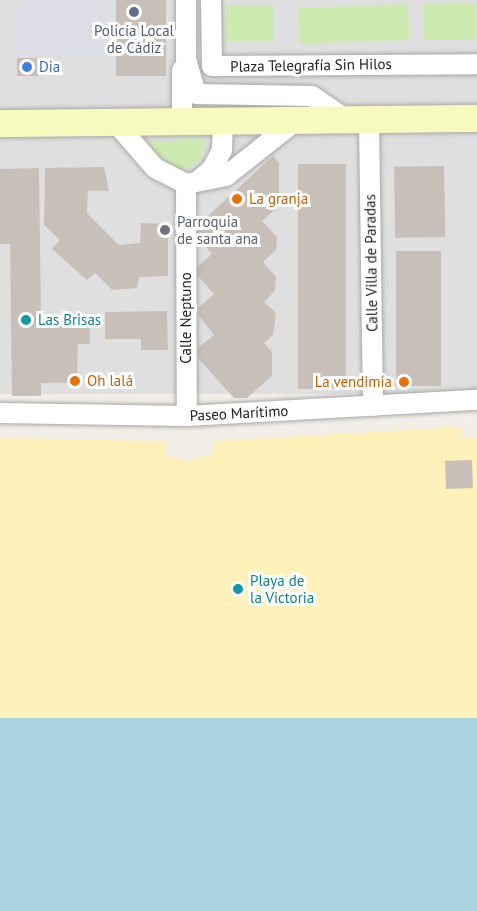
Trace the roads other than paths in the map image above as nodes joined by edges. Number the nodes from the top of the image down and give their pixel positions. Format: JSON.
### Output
{"nodes":[{"id":1,"x":186,"y":0,"type":"edge"},
{"id":2,"x":211,"y":0,"type":"edge"},
{"id":3,"x":186,"y":59,"type":"junction"},
{"id":4,"x":477,"y":64,"type":"edge"},
{"id":5,"x":477,"y":118,"type":"edge"},
{"id":6,"x":297,"y":120,"type":"junction"},
{"id":7,"x":358,"y":120,"type":"junction"},
{"id":8,"x":223,"y":121,"type":"junction"},
{"id":9,"x":115,"y":122,"type":"junction"},
{"id":10,"x":182,"y":122,"type":"junction"},
{"id":11,"x":0,"y":123,"type":"edge"},
{"id":12,"x":192,"y":182,"type":"junction"},
{"id":13,"x":477,"y":400,"type":"edge"},
{"id":14,"x":373,"y":406,"type":"junction"},
{"id":15,"x":0,"y":413,"type":"edge"},
{"id":16,"x":187,"y":416,"type":"junction"}],
"edges":[{"from":1,"to":3,"type":"street"},
{"from":2,"to":4,"type":"street","name":"Plaza Telegrafía Sin Hilos"},
{"from":3,"to":7,"type":"street"},
{"from":3,"to":10,"type":"street"},
{"from":5,"to":7,"type":"main road"},
{"from":6,"to":7,"type":"main road"},
{"from":6,"to":8,"type":"main road"},
{"from":6,"to":12,"type":"street"},
{"from":7,"to":14,"type":"street","name":"Calle Villa de Paradas"},
{"from":8,"to":10,"type":"main road"},
{"from":8,"to":12,"type":"street"},
{"from":9,"to":10,"type":"main road"},
{"from":9,"to":11,"type":"main road"},
{"from":9,"to":12,"type":"street"},
{"from":12,"to":16,"type":"street","name":"Calle Neptuno"},
{"from":13,"to":14,"type":"street","name":"Paseo Marítimo"},
{"from":14,"to":16,"type":"street","name":"Paseo Marítimo"},
{"from":15,"to":16,"type":"street","name":"Paseo Marítimo"}]}
